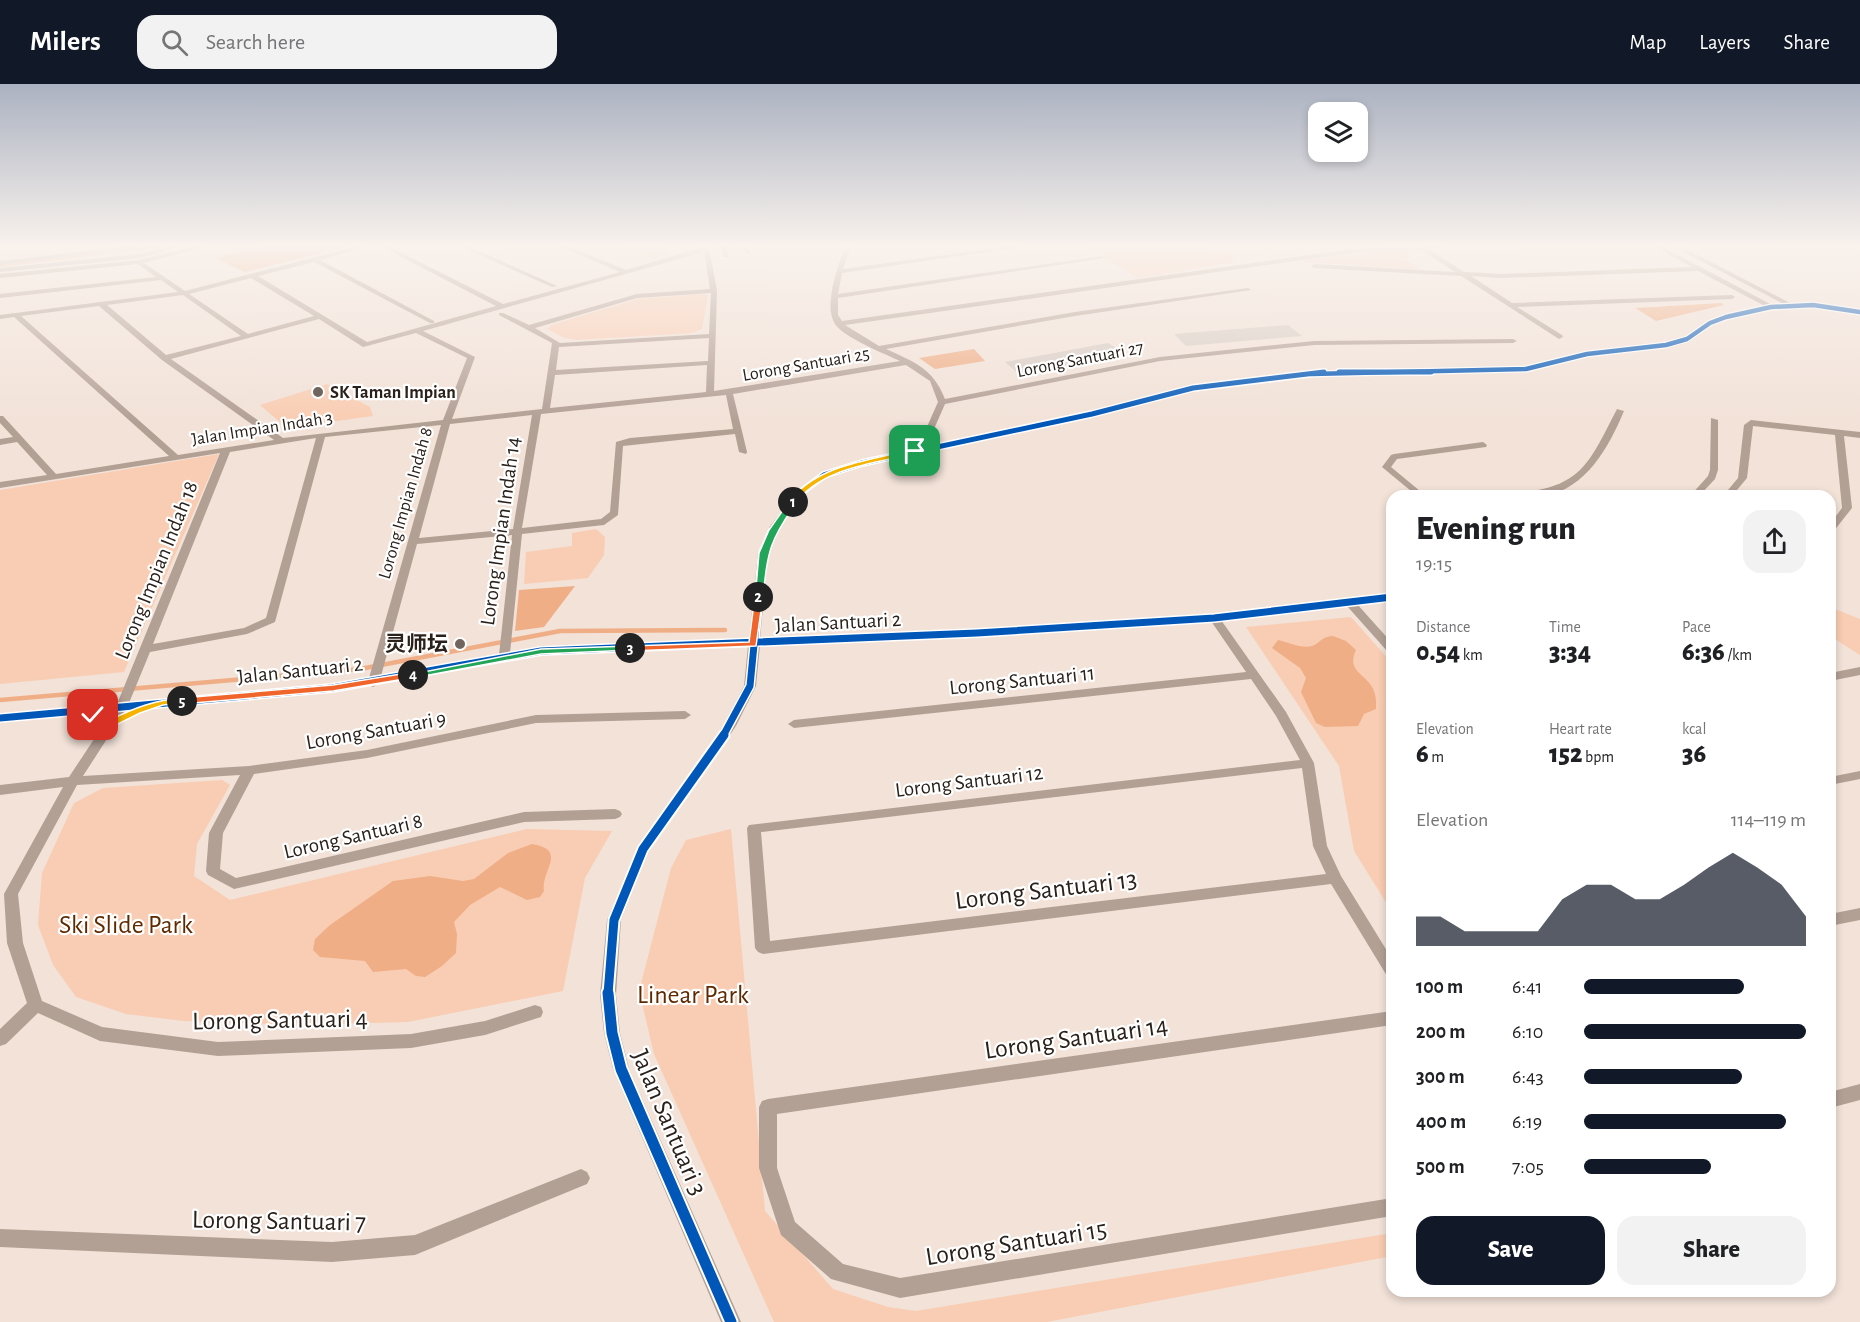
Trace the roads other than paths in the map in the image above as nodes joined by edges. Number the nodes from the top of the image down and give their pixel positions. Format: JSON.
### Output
{"nodes":[{"id":1,"x":94,"y":305,"type":"edge"},
{"id":2,"x":101,"y":305,"type":"edge"},
{"id":3,"x":201,"y":305,"type":"edge"},
{"id":4,"x":300,"y":305,"type":"edge"},
{"id":5,"x":400,"y":305,"type":"edge"},
{"id":6,"x":492,"y":305,"type":"edge"},
{"id":7,"x":519,"y":305,"type":"edge"},
{"id":8,"x":607,"y":305,"type":"edge"},
{"id":9,"x":713,"y":305,"type":"edge"},
{"id":10,"x":834,"y":305,"type":"edge"},
{"id":11,"x":972,"y":305,"type":"edge"},
{"id":12,"x":1142,"y":305,"type":"edge"},
{"id":13,"x":1511,"y":305,"type":"joint"},
{"id":14,"x":1517,"y":305,"type":"edge"},
{"id":15,"x":1767,"y":305,"type":"edge"},
{"id":16,"x":1784,"y":305,"type":"edge"},
{"id":17,"x":1808,"y":305,"type":"edge"},
{"id":18,"x":1771,"y":307,"type":"junction"},
{"id":19,"x":502,"y":310,"type":"junction"},
{"id":20,"x":1860,"y":312,"type":"edge"},
{"id":21,"x":15,"y":315,"type":"junction"},
{"id":22,"x":0,"y":317,"type":"edge"},
{"id":23,"x":320,"y":317,"type":"junction"},
{"id":24,"x":432,"y":322,"type":"dead end"},
{"id":25,"x":838,"y":324,"type":"junction"},
{"id":26,"x":528,"y":328,"type":"junction"},
{"id":27,"x":417,"y":331,"type":"junction"},
{"id":28,"x":246,"y":336,"type":"junction"},
{"id":29,"x":712,"y":336,"type":"junction"},
{"id":30,"x":1559,"y":337,"type":"dead end"},
{"id":31,"x":1513,"y":341,"type":"dead end"},
{"id":32,"x":556,"y":345,"type":"junction"},
{"id":33,"x":878,"y":348,"type":"junction"},
{"id":34,"x":165,"y":358,"type":"junction"},
{"id":35,"x":908,"y":362,"type":"junction"},
{"id":36,"x":711,"y":363,"type":"junction"},
{"id":37,"x":552,"y":373,"type":"junction"},
{"id":38,"x":729,"y":392,"type":"junction"},
{"id":39,"x":710,"y":394,"type":"junction"},
{"id":40,"x":942,"y":402,"type":"junction"},
{"id":41,"x":541,"y":411,"type":"junction"},
{"id":42,"x":1620,"y":411,"type":"dead end"},
{"id":43,"x":0,"y":418,"type":"edge"},
{"id":44,"x":447,"y":420,"type":"junction"},
{"id":45,"x":1714,"y":420,"type":"dead end"},
{"id":46,"x":737,"y":431,"type":"junction"},
{"id":47,"x":1839,"y":432,"type":"junction"},
{"id":48,"x":321,"y":435,"type":"junction"},
{"id":49,"x":1860,"y":435,"type":"edge"},
{"id":50,"x":19,"y":439,"type":"junction"},
{"id":51,"x":281,"y":441,"type":"junction"},
{"id":52,"x":0,"y":442,"type":"edge"},
{"id":53,"x":1483,"y":446,"type":"dead end"},
{"id":54,"x":226,"y":450,"type":"junction"},
{"id":55,"x":915,"y":451,"type":"junction"},
{"id":56,"x":742,"y":452,"type":"dead end"},
{"id":57,"x":177,"y":458,"type":"junction"},
{"id":58,"x":54,"y":477,"type":"junction"},
{"id":59,"x":0,"y":485,"type":"edge"},
{"id":60,"x":1415,"y":490,"type":"edge"},
{"id":61,"x":1554,"y":490,"type":"edge"},
{"id":62,"x":1700,"y":490,"type":"edge"},
{"id":63,"x":1732,"y":490,"type":"edge"},
{"id":64,"x":1836,"y":522,"type":"edge"},
{"id":65,"x":517,"y":531,"type":"junction"},
{"id":66,"x":412,"y":542,"type":"junction"},
{"id":67,"x":1386,"y":598,"type":"edge"},
{"id":68,"x":1351,"y":604,"type":"junction"},
{"id":69,"x":1214,"y":618,"type":"junction"},
{"id":70,"x":1386,"y":643,"type":"edge"},
{"id":71,"x":753,"y":644,"type":"junction"},
{"id":72,"x":145,"y":649,"type":"junction"},
{"id":73,"x":504,"y":653,"type":"junction"},
{"id":74,"x":1860,"y":671,"type":"edge"},
{"id":75,"x":1254,"y":675,"type":"junction"},
{"id":76,"x":1836,"y":676,"type":"edge"},
{"id":77,"x":374,"y":679,"type":"junction"},
{"id":78,"x":127,"y":694,"type":"junction"},
{"id":79,"x":162,"y":702,"type":"junction"},
{"id":80,"x":79,"y":710,"type":"junction"},
{"id":81,"x":686,"y":715,"type":"dead end"},
{"id":82,"x":0,"y":718,"type":"edge"},
{"id":83,"x":794,"y":724,"type":"dead end"},
{"id":84,"x":110,"y":725,"type":"junction"},
{"id":85,"x":1308,"y":763,"type":"junction"},
{"id":86,"x":249,"y":770,"type":"junction"},
{"id":87,"x":1860,"y":775,"type":"edge"},
{"id":88,"x":1836,"y":780,"type":"edge"},
{"id":89,"x":73,"y":781,"type":"junction"},
{"id":90,"x":0,"y":789,"type":"edge"},
{"id":91,"x":615,"y":814,"type":"dead end"},
{"id":92,"x":1335,"y":878,"type":"junction"},
{"id":93,"x":6,"y":894,"type":"edge"},
{"id":94,"x":1860,"y":914,"type":"edge"},
{"id":95,"x":1836,"y":919,"type":"edge"},
{"id":96,"x":763,"y":948,"type":"joint"},
{"id":97,"x":1386,"y":962,"type":"edge"},
{"id":98,"x":36,"y":1005,"type":"junction"},
{"id":99,"x":535,"y":1012,"type":"dead end"},
{"id":100,"x":1386,"y":1019,"type":"edge"},
{"id":101,"x":0,"y":1039,"type":"edge"},
{"id":102,"x":1860,"y":1092,"type":"edge"},
{"id":103,"x":1836,"y":1098,"type":"edge"},
{"id":104,"x":768,"y":1107,"type":"joint"},
{"id":105,"x":582,"y":1178,"type":"dead end"},
{"id":106,"x":1386,"y":1208,"type":"edge"},
{"id":107,"x":0,"y":1238,"type":"edge"},
{"id":108,"x":731,"y":1322,"type":"edge"}],
"edges":[{"from":1,"to":21,"type":"street"},
{"from":2,"to":34,"type":"street"},
{"from":3,"to":28,"type":"street"},
{"from":4,"to":23,"type":"street"},
{"from":5,"to":24,"type":"street"},
{"from":6,"to":19,"type":"street"},
{"from":7,"to":19,"type":"street"},
{"from":8,"to":26,"type":"street"},
{"from":9,"to":29,"type":"street"},
{"from":10,"to":25,"type":"street"},
{"from":11,"to":25,"type":"street"},
{"from":12,"to":33,"type":"street"},
{"from":13,"to":14,"type":"street"},
{"from":13,"to":30,"type":"street"},
{"from":15,"to":18,"type":"street"},
{"from":16,"to":18,"type":"street","name":"Jalan Santuari 3"},
{"from":17,"to":20,"type":"street"},
{"from":18,"to":55,"type":"street","name":"Jalan Santuari 3"},
{"from":19,"to":26,"type":"street"},
{"from":19,"to":27,"type":"street"},
{"from":21,"to":22,"type":"street"},
{"from":21,"to":57,"type":"street"},
{"from":23,"to":27,"type":"street"},
{"from":23,"to":28,"type":"street"},
{"from":25,"to":33,"type":"street"},
{"from":26,"to":32,"type":"street"},
{"from":27,"to":44,"type":"street","name":"Lorong Impian Indah 8"},
{"from":28,"to":34,"type":"street"},
{"from":29,"to":32,"type":"street"},
{"from":29,"to":36,"type":"street"},
{"from":31,"to":40,"type":"street","name":"Lorong Santuari 27"},
{"from":32,"to":37,"type":"street","name":"Lorong Impian Indah 14"},
{"from":33,"to":35,"type":"street"},
{"from":34,"to":51,"type":"street"},
{"from":35,"to":38,"type":"street","name":"Lorong Santuari 25"},
{"from":35,"to":40,"type":"street"},
{"from":36,"to":37,"type":"street"},
{"from":36,"to":39,"type":"street"},
{"from":37,"to":41,"type":"street","name":"Lorong Impian Indah 14"},
{"from":38,"to":39,"type":"street","name":"Lorong Santuari 25"},
{"from":38,"to":46,"type":"street"},
{"from":39,"to":41,"type":"street","name":"Jalan Impian Indah 3"},
{"from":40,"to":55,"type":"street"},
{"from":41,"to":44,"type":"street","name":"Jalan Impian Indah 3"},
{"from":41,"to":65,"type":"street","name":"Lorong Impian Indah 14"},
{"from":42,"to":61,"type":"street"},
{"from":43,"to":50,"type":"street"},
{"from":44,"to":48,"type":"street","name":"Jalan Impian Indah 3"},
{"from":44,"to":66,"type":"street","name":"Lorong Impian Indah 8"},
{"from":45,"to":62,"type":"street"},
{"from":46,"to":56,"type":"street"},
{"from":46,"to":65,"type":"street"},
{"from":47,"to":49,"type":"street"},
{"from":47,"to":63,"type":"street"},
{"from":47,"to":64,"type":"street"},
{"from":48,"to":51,"type":"street","name":"Jalan Impian Indah 3"},
{"from":48,"to":72,"type":"street"},
{"from":50,"to":52,"type":"street"},
{"from":50,"to":58,"type":"street"},
{"from":51,"to":54,"type":"street","name":"Jalan Impian Indah 3"},
{"from":53,"to":60,"type":"street"},
{"from":54,"to":57,"type":"street","name":"Jalan Impian Indah 3"},
{"from":54,"to":72,"type":"street","name":"Lorong Impian Indah 18"},
{"from":55,"to":71,"type":"street","name":"Jalan Santuari 3"},
{"from":57,"to":58,"type":"street","name":"Jalan Impian Indah 3"},
{"from":58,"to":59,"type":"street","name":"Jalan Impian Indah 3"},
{"from":65,"to":66,"type":"street"},
{"from":65,"to":73,"type":"street","name":"Lorong Impian Indah 14"},
{"from":66,"to":77,"type":"street","name":"Lorong Impian Indah 8"},
{"from":67,"to":68,"type":"street","name":"Jalan Santuari 2"},
{"from":68,"to":69,"type":"street","name":"Jalan Santuari 2"},
{"from":68,"to":70,"type":"street"},
{"from":69,"to":71,"type":"street","name":"Jalan Santuari 2"},
{"from":69,"to":75,"type":"street"},
{"from":71,"to":73,"type":"street","name":"Jalan Santuari 2"},
{"from":71,"to":108,"type":"street","name":"Jalan Santuari 3"},
{"from":72,"to":78,"type":"street","name":"Lorong Impian Indah 18"},
{"from":73,"to":77,"type":"street","name":"Jalan Santuari 2"},
{"from":74,"to":76,"type":"street"},
{"from":75,"to":83,"type":"street","name":"Lorong Santuari 11"},
{"from":75,"to":85,"type":"street"},
{"from":77,"to":79,"type":"street","name":"Jalan Santuari 2"},
{"from":78,"to":79,"type":"street","name":"Jalan Santuari 2"},
{"from":78,"to":80,"type":"street","name":"Jalan Santuari 2"},
{"from":78,"to":84,"type":"street"},
{"from":79,"to":84,"type":"street"},
{"from":80,"to":82,"type":"street","name":"Jalan Santuari 2"},
{"from":80,"to":84,"type":"street"},
{"from":81,"to":86,"type":"street","name":"Lorong Santuari 9"},
{"from":84,"to":89,"type":"street"},
{"from":85,"to":92,"type":"street"},
{"from":85,"to":96,"type":"street","name":"Lorong Santuari 12"},
{"from":86,"to":89,"type":"street","name":"Lorong Santuari 9"},
{"from":86,"to":91,"type":"street","name":"Lorong Santuari 8"},
{"from":87,"to":88,"type":"street"},
{"from":89,"to":90,"type":"street","name":"Lorong Santuari 9"},
{"from":89,"to":93,"type":"street"},
{"from":92,"to":96,"type":"street","name":"Lorong Santuari 13"},
{"from":92,"to":97,"type":"street"},
{"from":93,"to":98,"type":"street"},
{"from":94,"to":95,"type":"street"},
{"from":98,"to":99,"type":"street","name":"Lorong Santuari 4"},
{"from":98,"to":101,"type":"street"},
{"from":100,"to":104,"type":"street","name":"Lorong Santuari 14"},
{"from":102,"to":103,"type":"street"},
{"from":104,"to":106,"type":"street","name":"Lorong Santuari 15"},
{"from":105,"to":107,"type":"street","name":"Lorong Santuari 7"}]}
